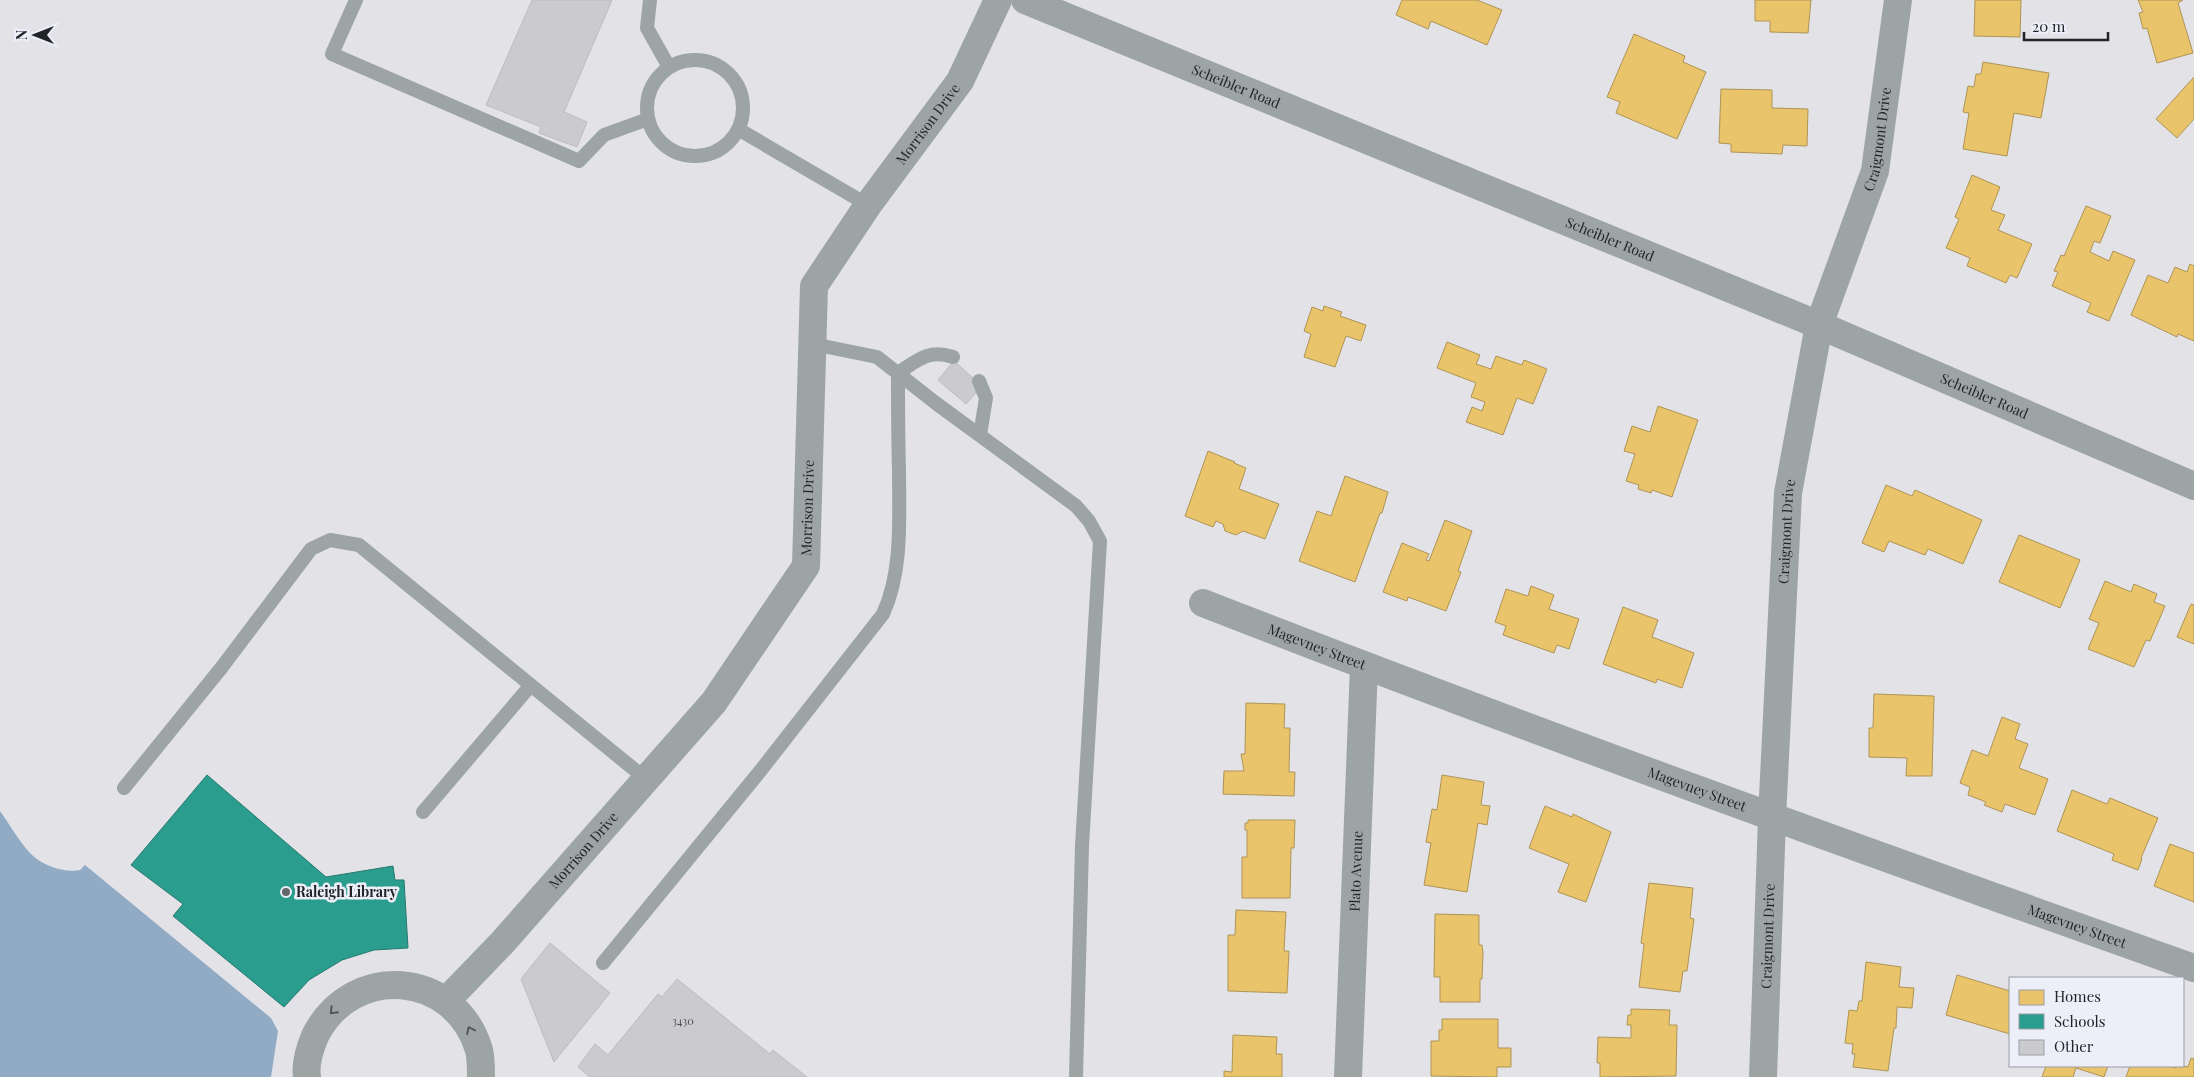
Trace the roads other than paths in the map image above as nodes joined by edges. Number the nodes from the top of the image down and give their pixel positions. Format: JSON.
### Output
{"nodes":[{"id":1,"x":356,"y":0,"type":"edge"},
{"id":2,"x":650,"y":0,"type":"edge"},
{"id":3,"x":998,"y":0,"type":"edge"},
{"id":4,"x":1025,"y":0,"type":"edge"},
{"id":5,"x":1898,"y":0,"type":"edge"},
{"id":6,"x":669,"y":67,"type":"junction"},
{"id":7,"x":648,"y":119,"type":"junction"},
{"id":8,"x":738,"y":129,"type":"junction"},
{"id":9,"x":868,"y":205,"type":"junction"},
{"id":10,"x":1819,"y":325,"type":"junction"},
{"id":11,"x":813,"y":344,"type":"junction"},
{"id":12,"x":953,"y":357,"type":"dead end"},
{"id":13,"x":898,"y":373,"type":"junction"},
{"id":14,"x":979,"y":381,"type":"dead end"},
{"id":15,"x":980,"y":436,"type":"junction"},
{"id":16,"x":2194,"y":486,"type":"edge"},
{"id":17,"x":1203,"y":603,"type":"dead end"},
{"id":18,"x":1364,"y":666,"type":"junction"},
{"id":19,"x":531,"y":685,"type":"junction"},
{"id":20,"x":646,"y":779,"type":"junction"},
{"id":21,"x":124,"y":788,"type":"dead end"},
{"id":22,"x":423,"y":812,"type":"dead end"},
{"id":23,"x":1772,"y":818,"type":"junction"},
{"id":24,"x":603,"y":963,"type":"dead end"},
{"id":25,"x":2194,"y":968,"type":"edge"},
{"id":26,"x":446,"y":1001,"type":"junction"},
{"id":27,"x":307,"y":1077,"type":"edge"},
{"id":28,"x":481,"y":1077,"type":"edge"},
{"id":29,"x":1076,"y":1077,"type":"edge"},
{"id":30,"x":1348,"y":1077,"type":"edge"},
{"id":31,"x":1763,"y":1077,"type":"edge"}],
"edges":[{"from":1,"to":7,"type":"lane"},
{"from":2,"to":6,"type":"lane"},
{"from":3,"to":9,"type":"street","name":"Morrison Drive"},
{"from":4,"to":10,"type":"street","name":"Scheibler Road"},
{"from":5,"to":10,"type":"street","name":"Craigmont Drive"},
{"from":6,"to":7,"type":"lane"},
{"from":6,"to":8,"type":"lane"},
{"from":7,"to":8,"type":"lane"},
{"from":8,"to":9,"type":"lane"},
{"from":9,"to":11,"type":"street","name":"Morrison Drive"},
{"from":10,"to":16,"type":"street","name":"Scheibler Road"},
{"from":10,"to":23,"type":"street","name":"Craigmont Drive"},
{"from":11,"to":13,"type":"lane"},
{"from":11,"to":20,"type":"street","name":"Morrison Drive"},
{"from":12,"to":13,"type":"lane"},
{"from":13,"to":15,"type":"lane"},
{"from":13,"to":24,"type":"lane"},
{"from":14,"to":15,"type":"lane"},
{"from":15,"to":29,"type":"lane"},
{"from":17,"to":18,"type":"street","name":"Magevney Street"},
{"from":18,"to":23,"type":"street","name":"Magevney Street"},
{"from":18,"to":30,"type":"street","name":"Plato Avenue"},
{"from":19,"to":20,"type":"lane"},
{"from":19,"to":21,"type":"lane"},
{"from":19,"to":22,"type":"lane"},
{"from":20,"to":26,"type":"street","name":"Morrison Drive"},
{"from":23,"to":25,"type":"street","name":"Magevney Street"},
{"from":23,"to":31,"type":"street","name":"Craigmont Drive"},
{"from":26,"to":27,"type":"street","one_way":true},
{"from":28,"to":26,"type":"street","one_way":true}]}
